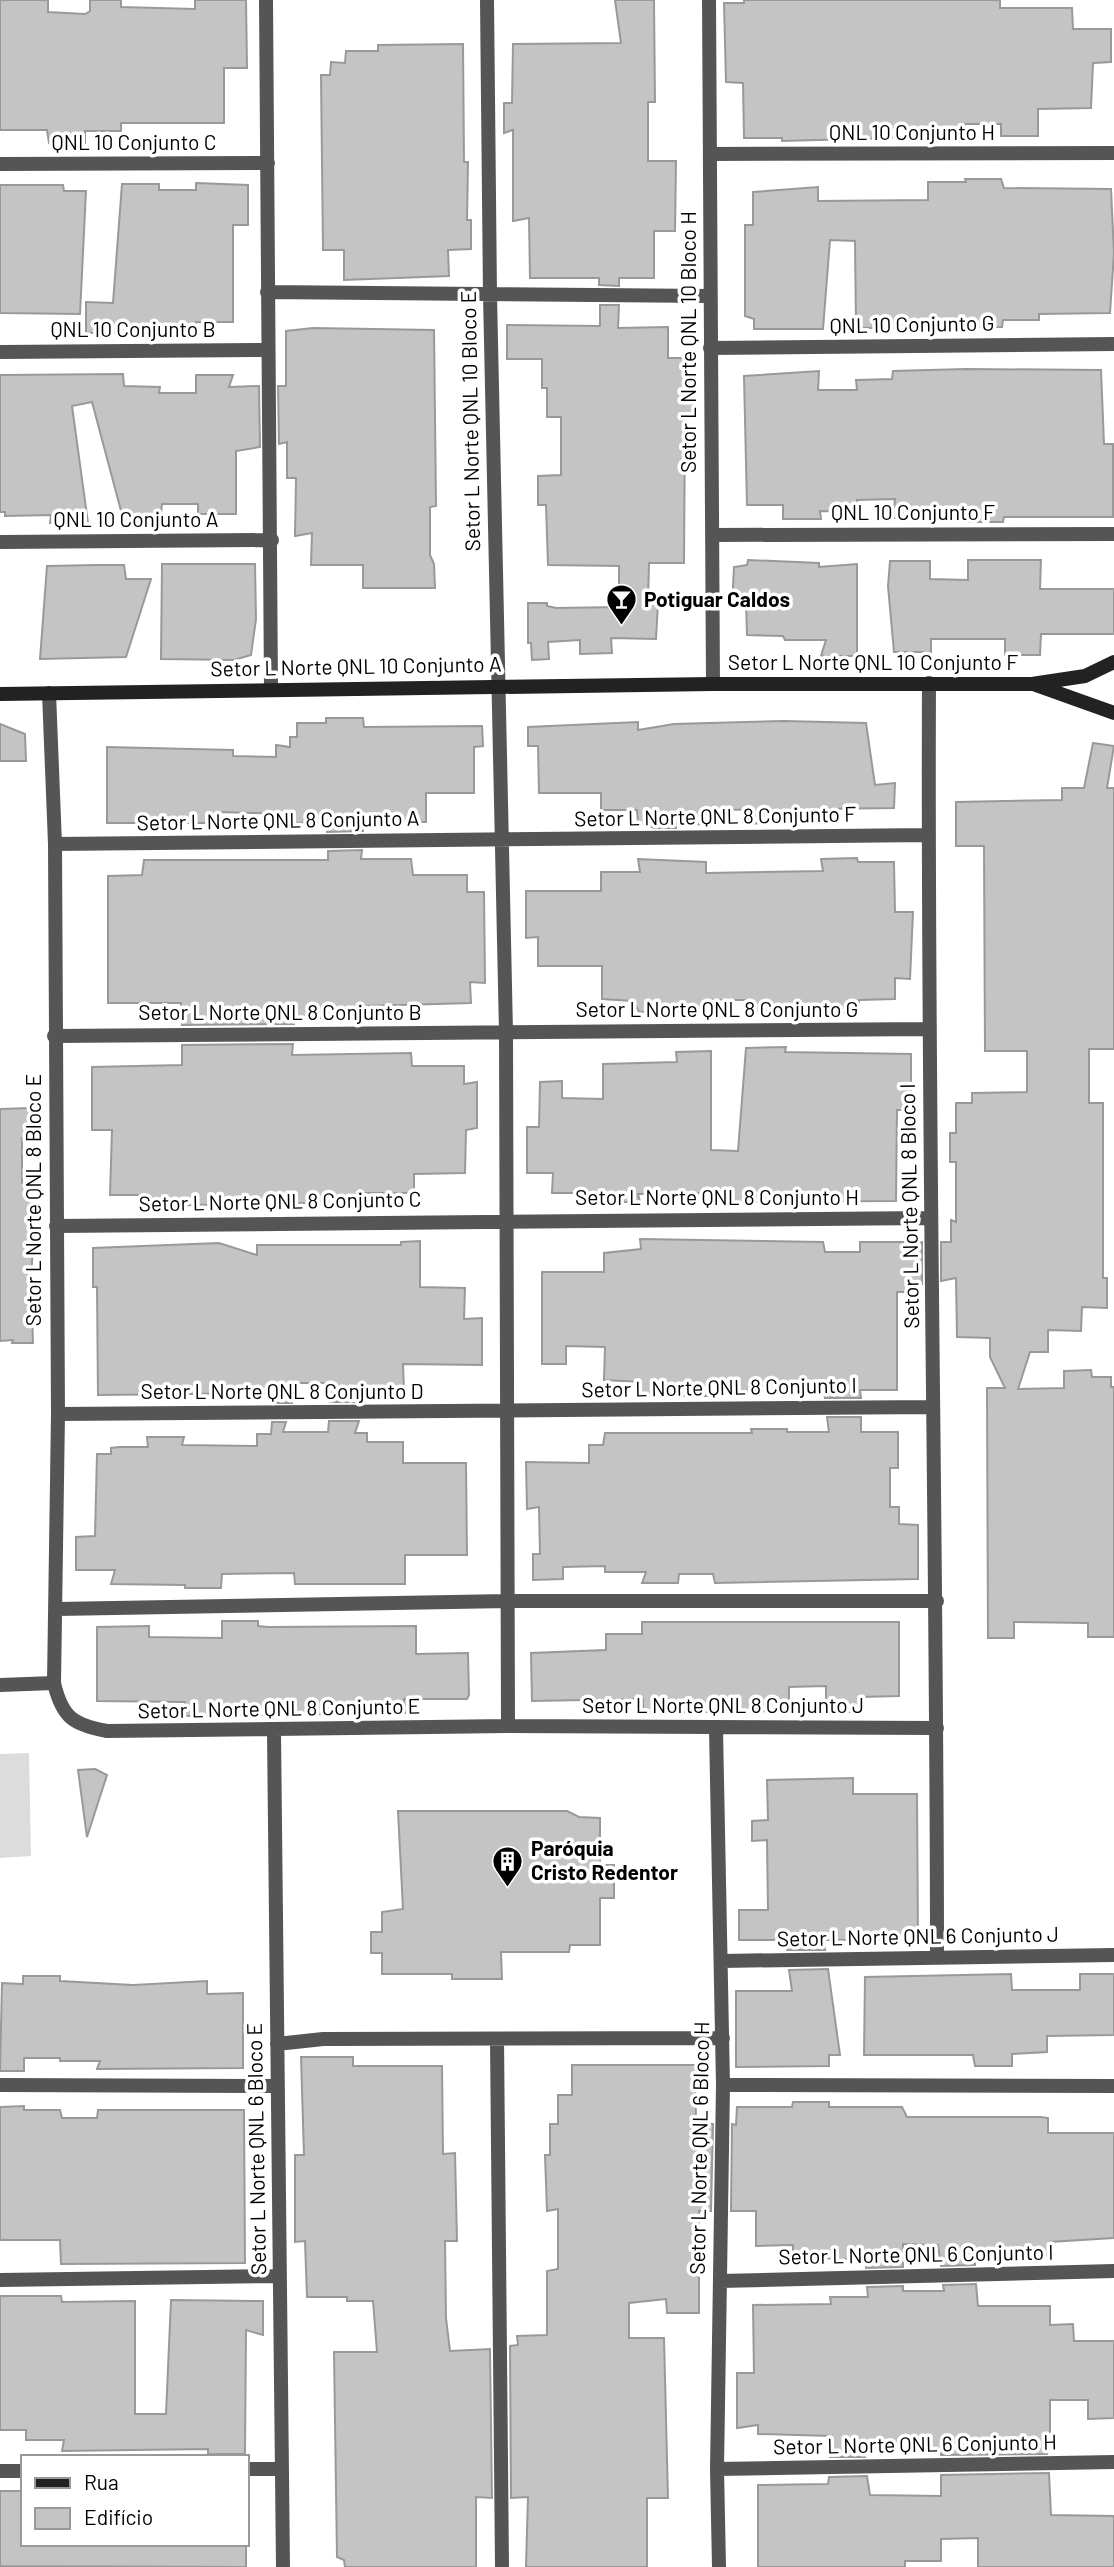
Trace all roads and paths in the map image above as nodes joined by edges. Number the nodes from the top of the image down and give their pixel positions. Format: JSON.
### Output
{"nodes":[{"id":1,"x":266,"y":0,"type":"edge"},
{"id":2,"x":487,"y":0,"type":"edge"},
{"id":3,"x":709,"y":0,"type":"edge"},
{"id":4,"x":1114,"y":153,"type":"edge"},
{"id":5,"x":710,"y":154,"type":"junction"},
{"id":6,"x":268,"y":163,"type":"junction"},
{"id":7,"x":0,"y":164,"type":"edge"},
{"id":8,"x":267,"y":292,"type":"junction"},
{"id":9,"x":489,"y":295,"type":"junction"},
{"id":10,"x":709,"y":296,"type":"junction"},
{"id":11,"x":1114,"y":344,"type":"edge"},
{"id":12,"x":710,"y":348,"type":"junction"},
{"id":13,"x":267,"y":350,"type":"junction"},
{"id":14,"x":0,"y":352,"type":"edge"},
{"id":15,"x":1114,"y":534,"type":"edge"},
{"id":16,"x":712,"y":535,"type":"junction"},
{"id":17,"x":272,"y":540,"type":"junction"},
{"id":18,"x":0,"y":541,"type":"edge"},
{"id":19,"x":1114,"y":662,"type":"edge"},
{"id":20,"x":929,"y":683,"type":"junction"},
{"id":21,"x":713,"y":684,"type":"junction"},
{"id":22,"x":1032,"y":684,"type":"junction"},
{"id":23,"x":497,"y":686,"type":"junction"},
{"id":24,"x":271,"y":690,"type":"junction"},
{"id":25,"x":48,"y":693,"type":"junction"},
{"id":26,"x":0,"y":694,"type":"edge"},
{"id":27,"x":1114,"y":713,"type":"edge"},
{"id":28,"x":928,"y":835,"type":"junction"},
{"id":29,"x":501,"y":840,"type":"junction"},
{"id":30,"x":55,"y":844,"type":"junction"},
{"id":31,"x":929,"y":1029,"type":"junction"},
{"id":32,"x":506,"y":1032,"type":"junction"},
{"id":33,"x":54,"y":1036,"type":"junction"},
{"id":34,"x":929,"y":1218,"type":"junction"},
{"id":35,"x":505,"y":1220,"type":"junction"},
{"id":36,"x":55,"y":1226,"type":"junction"},
{"id":37,"x":933,"y":1407,"type":"junction"},
{"id":38,"x":506,"y":1411,"type":"junction"},
{"id":39,"x":58,"y":1414,"type":"junction"},
{"id":40,"x":508,"y":1601,"type":"junction"},
{"id":41,"x":937,"y":1601,"type":"junction"},
{"id":42,"x":57,"y":1609,"type":"junction"},
{"id":43,"x":54,"y":1684,"type":"junction"},
{"id":44,"x":0,"y":1685,"type":"edge"},
{"id":45,"x":60,"y":1705,"type":"joint"},
{"id":46,"x":508,"y":1726,"type":"junction"},
{"id":47,"x":937,"y":1728,"type":"junction"},
{"id":48,"x":716,"y":1729,"type":"junction"},
{"id":49,"x":274,"y":1732,"type":"junction"},
{"id":50,"x":1114,"y":1955,"type":"edge"},
{"id":51,"x":937,"y":1957,"type":"junction"},
{"id":52,"x":722,"y":1961,"type":"junction"},
{"id":53,"x":723,"y":2038,"type":"junction"},
{"id":54,"x":497,"y":2039,"type":"junction"},
{"id":55,"x":277,"y":2044,"type":"junction"},
{"id":56,"x":0,"y":2085,"type":"edge"},
{"id":57,"x":723,"y":2085,"type":"junction"},
{"id":58,"x":276,"y":2086,"type":"junction"},
{"id":59,"x":1114,"y":2086,"type":"edge"},
{"id":60,"x":1114,"y":2271,"type":"edge"},
{"id":61,"x":279,"y":2276,"type":"junction"},
{"id":62,"x":0,"y":2280,"type":"edge"},
{"id":63,"x":720,"y":2281,"type":"junction"},
{"id":64,"x":1114,"y":2462,"type":"edge"},
{"id":65,"x":248,"y":2469,"type":"edge"},
{"id":66,"x":282,"y":2469,"type":"junction"},
{"id":67,"x":717,"y":2469,"type":"junction"},
{"id":68,"x":0,"y":2471,"type":"edge"},
{"id":69,"x":21,"y":2471,"type":"edge"},
{"id":70,"x":283,"y":2567,"type":"edge"},
{"id":71,"x":502,"y":2567,"type":"edge"},
{"id":72,"x":719,"y":2567,"type":"edge"}],
"edges":[{"from":1,"to":6,"type":"street"},
{"from":2,"to":9,"type":"street","name":"Setor L Norte QNL 10 Bloco E"},
{"from":3,"to":5,"type":"street","name":"Setor L Norte QNL 10 Bloco H"},
{"from":4,"to":5,"type":"street","name":"QNL 10 Conjunto H"},
{"from":5,"to":10,"type":"street","name":"Setor L Norte QNL 10 Bloco H"},
{"from":6,"to":7,"type":"street","name":"QNL 10 Conjunto C"},
{"from":6,"to":8,"type":"street"},
{"from":8,"to":9,"type":"street"},
{"from":8,"to":13,"type":"street"},
{"from":9,"to":10,"type":"street"},
{"from":9,"to":23,"type":"street","name":"Setor L Norte QNL 10 Bloco E"},
{"from":10,"to":12,"type":"street","name":"Setor L Norte QNL 10 Bloco H"},
{"from":11,"to":12,"type":"street","name":"QNL 10 Conjunto G"},
{"from":12,"to":16,"type":"street","name":"Setor L Norte QNL 10 Bloco H"},
{"from":13,"to":14,"type":"street","name":"QNL 10 Conjunto B"},
{"from":13,"to":17,"type":"street"},
{"from":15,"to":16,"type":"street","name":"QNL 10 Conjunto F"},
{"from":16,"to":21,"type":"street","name":"Setor L Norte QNL 10 Bloco H"},
{"from":17,"to":18,"type":"street","name":"QNL 10 Conjunto A"},
{"from":17,"to":24,"type":"street"},
{"from":19,"to":22,"type":"main road"},
{"from":20,"to":21,"type":"main road","name":"Setor L Norte QNL 10 Conjunto F"},
{"from":20,"to":22,"type":"main road","name":"Setor L Norte QNL 10 Conjunto F"},
{"from":20,"to":28,"type":"street","name":"Setor L Norte QNL 8 Bloco I"},
{"from":21,"to":23,"type":"main road","name":"Setor L Norte QNL 10 Conjunto A"},
{"from":22,"to":27,"type":"main road"},
{"from":23,"to":24,"type":"main road","name":"Setor L Norte QNL 10 Conjunto A"},
{"from":23,"to":29,"type":"street","name":"Setor L Norte QNL 10 Bloco E"},
{"from":24,"to":25,"type":"main road","name":"Setor L Norte QNL 10 Conjunto A"},
{"from":25,"to":26,"type":"main road","name":"Setor L Norte QNL 10 Conjunto A"},
{"from":25,"to":30,"type":"street","name":"Setor L Norte QNL 8 Bloco E"},
{"from":28,"to":29,"type":"street","name":"Setor L Norte QNL 8 Conjunto F"},
{"from":28,"to":31,"type":"street","name":"Setor L Norte QNL 8 Bloco I"},
{"from":29,"to":30,"type":"street","name":"Setor L Norte QNL 8 Conjunto A"},
{"from":29,"to":32,"type":"street","name":"Setor L Norte QNL 10 Bloco E"},
{"from":30,"to":33,"type":"street","name":"Setor L Norte QNL 8 Bloco E"},
{"from":31,"to":32,"type":"street","name":"Setor L Norte QNL 8 Conjunto G"},
{"from":31,"to":34,"type":"street","name":"Setor L Norte QNL 8 Bloco I"},
{"from":32,"to":33,"type":"street","name":"Setor L Norte QNL 8 Conjunto B"},
{"from":32,"to":35,"type":"street","name":"Setor L Norte QNL 10 Bloco E"},
{"from":33,"to":36,"type":"street","name":"Setor L Norte QNL 8 Bloco E"},
{"from":34,"to":35,"type":"street","name":"Setor L Norte QNL 8 Conjunto H"},
{"from":34,"to":37,"type":"street","name":"Setor L Norte QNL 8 Bloco I"},
{"from":35,"to":36,"type":"street","name":"Setor L Norte QNL 8 Conjunto C"},
{"from":35,"to":38,"type":"street","name":"Setor L Norte QNL 10 Bloco E"},
{"from":36,"to":39,"type":"street","name":"Setor L Norte QNL 8 Bloco E"},
{"from":37,"to":38,"type":"street","name":"Setor L Norte QNL 8 Conjunto I"},
{"from":37,"to":41,"type":"street","name":"Setor L Norte QNL 8 Bloco I"},
{"from":38,"to":39,"type":"street","name":"Setor L Norte QNL 8 Conjunto D"},
{"from":38,"to":40,"type":"street","name":"Setor L Norte QNL 10 Bloco E"},
{"from":39,"to":42,"type":"street","name":"Setor L Norte QNL 8 Bloco E"},
{"from":40,"to":41,"type":"street"},
{"from":40,"to":42,"type":"street"},
{"from":40,"to":46,"type":"street","name":"Setor L Norte QNL 10 Bloco E"},
{"from":41,"to":47,"type":"street","name":"Setor L Norte QNL 8 Bloco I"},
{"from":42,"to":43,"type":"street","name":"Setor L Norte QNL 8 Bloco E"},
{"from":43,"to":44,"type":"street"},
{"from":43,"to":45,"type":"street","name":"Setor L Norte QNL 8 Bloco E"},
{"from":45,"to":49,"type":"street","name":"Setor L Norte QNL 8 Conjunto E"},
{"from":46,"to":48,"type":"street","name":"Setor L Norte QNL 8 Conjunto J"},
{"from":46,"to":49,"type":"street","name":"Setor L Norte QNL 8 Conjunto E"},
{"from":47,"to":48,"type":"street","name":"Setor L Norte QNL 8 Conjunto J"},
{"from":47,"to":51,"type":"street","name":"Setor L Norte QNL 8 Bloco I"},
{"from":48,"to":52,"type":"street","name":"Setor L Norte QNL 6 Bloco H"},
{"from":49,"to":55,"type":"street","name":"Setor L Norte QNL 6 Bloco E"},
{"from":50,"to":51,"type":"street","name":"Setor L Norte QNL 6 Conjunto J"},
{"from":51,"to":52,"type":"street","name":"Setor L Norte QNL 6 Conjunto J"},
{"from":52,"to":53,"type":"street","name":"Setor L Norte QNL 6 Bloco H"},
{"from":53,"to":54,"type":"street"},
{"from":53,"to":57,"type":"street","name":"Setor L Norte QNL 6 Bloco H"},
{"from":54,"to":55,"type":"street"},
{"from":54,"to":71,"type":"street"},
{"from":55,"to":58,"type":"street","name":"Setor L Norte QNL 6 Bloco E"},
{"from":56,"to":58,"type":"street"},
{"from":57,"to":59,"type":"street"},
{"from":57,"to":63,"type":"street","name":"Setor L Norte QNL 6 Bloco H"},
{"from":58,"to":61,"type":"street","name":"Setor L Norte QNL 6 Bloco E"},
{"from":60,"to":63,"type":"street","name":"Setor L Norte QNL 6 Conjunto I"},
{"from":61,"to":62,"type":"street"},
{"from":61,"to":66,"type":"street","name":"Setor L Norte QNL 6 Bloco E"},
{"from":63,"to":67,"type":"street","name":"Setor L Norte QNL 6 Bloco H"},
{"from":64,"to":67,"type":"street","name":"Setor L Norte QNL 6 Conjunto H"},
{"from":65,"to":66,"type":"street"},
{"from":66,"to":70,"type":"street","name":"Setor L Norte QNL 6 Bloco E"},
{"from":67,"to":72,"type":"street","name":"Setor L Norte QNL 6 Bloco H"},
{"from":68,"to":69,"type":"street"}]}
